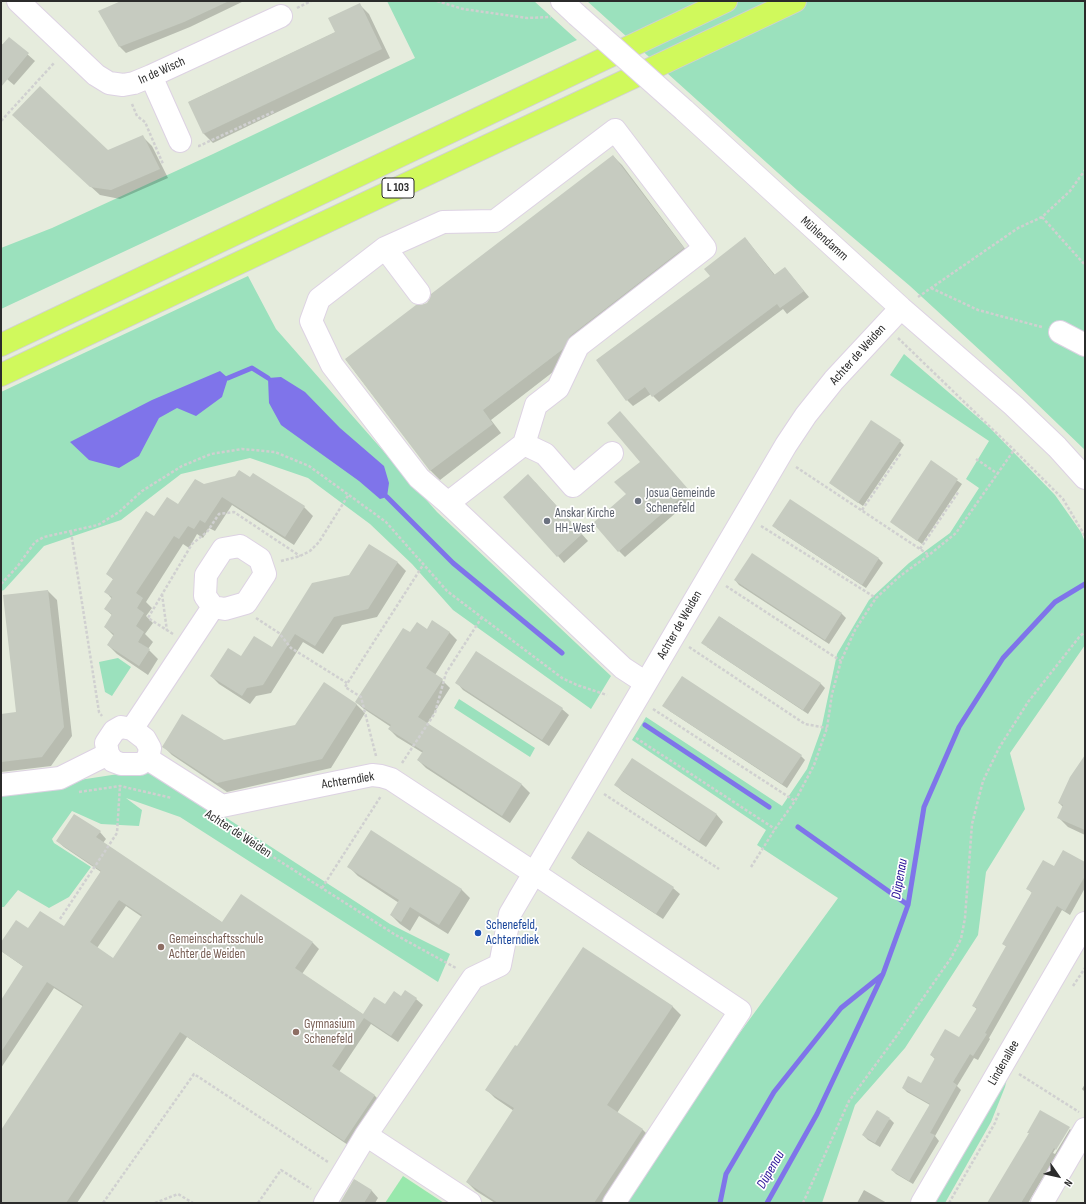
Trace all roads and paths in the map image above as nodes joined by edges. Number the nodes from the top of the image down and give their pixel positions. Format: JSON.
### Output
{"nodes":[{"id":1,"x":18,"y":1,"type":"edge"},
{"id":2,"x":437,"y":1,"type":"edge"},
{"id":3,"x":726,"y":1,"type":"edge"},
{"id":4,"x":795,"y":1,"type":"edge"},
{"id":5,"x":564,"y":11,"type":"edge"},
{"id":6,"x":281,"y":16,"type":"dead end"},
{"id":7,"x":68,"y":49,"type":"junction"},
{"id":8,"x":151,"y":76,"type":"junction"},
{"id":9,"x":123,"y":85,"type":"junction"},
{"id":10,"x":275,"y":111,"type":"dead end"},
{"id":11,"x":1,"y":121,"type":"edge"},
{"id":12,"x":180,"y":141,"type":"joint"},
{"id":13,"x":163,"y":164,"type":"dead end"},
{"id":14,"x":1085,"y":170,"type":"edge"},
{"id":15,"x":1042,"y":217,"type":"junction"},
{"id":16,"x":385,"y":248,"type":"junction"},
{"id":17,"x":1085,"y":265,"type":"edge"},
{"id":18,"x":931,"y":288,"type":"junction"},
{"id":19,"x":419,"y":293,"type":"dead end"},
{"id":20,"x":901,"y":308,"type":"junction"},
{"id":21,"x":1060,"y":332,"type":"joint"},
{"id":22,"x":896,"y":336,"type":"dead end"},
{"id":23,"x":1,"y":344,"type":"edge"},
{"id":24,"x":1085,"y":345,"type":"edge"},
{"id":25,"x":1,"y":375,"type":"edge"},
{"id":26,"x":524,"y":444,"type":"junction"},
{"id":27,"x":1014,"y":450,"type":"junction"},
{"id":28,"x":612,"y":453,"type":"dead end"},
{"id":29,"x":901,"y":453,"type":"dead end"},
{"id":30,"x":976,"y":459,"type":"dead end"},
{"id":31,"x":795,"y":466,"type":"dead end"},
{"id":32,"x":998,"y":474,"type":"junction"},
{"id":33,"x":1085,"y":478,"type":"edge"},
{"id":34,"x":959,"y":491,"type":"dead end"},
{"id":35,"x":349,"y":494,"type":"junction"},
{"id":36,"x":448,"y":503,"type":"junction"},
{"id":37,"x":862,"y":510,"type":"junction"},
{"id":38,"x":760,"y":526,"type":"dead end"},
{"id":39,"x":71,"y":532,"type":"junction"},
{"id":40,"x":1085,"y":536,"type":"edge"},
{"id":41,"x":920,"y":549,"type":"junction"},
{"id":42,"x":929,"y":555,"type":"junction"},
{"id":43,"x":423,"y":565,"type":"junction"},
{"id":44,"x":263,"y":566,"type":"junction"},
{"id":45,"x":1,"y":584,"type":"edge"},
{"id":46,"x":726,"y":585,"type":"dead end"},
{"id":47,"x":162,"y":594,"type":"dead end"},
{"id":48,"x":876,"y":598,"type":"junction"},
{"id":49,"x":246,"y":603,"type":"junction"},
{"id":50,"x":213,"y":607,"type":"junction"},
{"id":51,"x":482,"y":617,"type":"junction"},
{"id":52,"x":167,"y":631,"type":"dead end"},
{"id":53,"x":1085,"y":632,"type":"edge"},
{"id":54,"x":684,"y":643,"type":"dead end"},
{"id":55,"x":841,"y":662,"type":"junction"},
{"id":56,"x":347,"y":683,"type":"junction"},
{"id":57,"x":646,"y":683,"type":"junction"},
{"id":58,"x":607,"y":695,"type":"dead end"},
{"id":59,"x":647,"y":706,"type":"dead end"},
{"id":60,"x":827,"y":728,"type":"junction"},
{"id":61,"x":123,"y":730,"type":"junction"},
{"id":62,"x":630,"y":734,"type":"dead end"},
{"id":63,"x":108,"y":754,"type":"junction"},
{"id":64,"x":148,"y":759,"type":"junction"},
{"id":65,"x":386,"y":778,"type":"junction"},
{"id":66,"x":1,"y":785,"type":"edge"},
{"id":67,"x":120,"y":786,"type":"junction"},
{"id":68,"x":598,"y":790,"type":"dead end"},
{"id":69,"x":75,"y":792,"type":"dead end"},
{"id":70,"x":172,"y":798,"type":"dead end"},
{"id":71,"x":795,"y":801,"type":"junction"},
{"id":72,"x":220,"y":823,"type":"dead end"},
{"id":73,"x":775,"y":829,"type":"junction"},
{"id":74,"x":751,"y":866,"type":"dead end"},
{"id":75,"x":719,"y":869,"type":"dead end"},
{"id":76,"x":534,"y":873,"type":"junction"},
{"id":77,"x":322,"y":888,"type":"junction"},
{"id":78,"x":60,"y":919,"type":"dead end"},
{"id":79,"x":1085,"y":922,"type":"edge"},
{"id":80,"x":450,"y":964,"type":"dead end"},
{"id":81,"x":1003,"y":1064,"type":"junction"},
{"id":82,"x":1085,"y":1115,"type":"edge"},
{"id":83,"x":1085,"y":1128,"type":"edge"},
{"id":84,"x":366,"y":1135,"type":"junction"},
{"id":85,"x":344,"y":1172,"type":"junction"},
{"id":86,"x":326,"y":1201,"type":"edge"},
{"id":87,"x":103,"y":1203,"type":"edge"},
{"id":88,"x":155,"y":1203,"type":"edge"},
{"id":89,"x":192,"y":1203,"type":"edge"},
{"id":90,"x":258,"y":1203,"type":"edge"},
{"id":91,"x":470,"y":1203,"type":"edge"},
{"id":92,"x":614,"y":1203,"type":"edge"},
{"id":93,"x":803,"y":1203,"type":"edge"},
{"id":94,"x":922,"y":1203,"type":"edge"},
{"id":95,"x":1042,"y":1203,"type":"edge"}],
"edges":[{"from":1,"to":7,"type":"street","name":"In de Wisch"},
{"from":2,"to":5,"type":"path"},
{"from":3,"to":23,"type":"highway","number":"L 103"},
{"from":4,"to":25,"type":"highway","number":"L 103"},
{"from":5,"to":20,"type":"street","name":"Mühlendamm","bridge":true},
{"from":6,"to":8,"type":"street","name":"In de Wisch"},
{"from":7,"to":9,"type":"street","name":"In de Wisch"},
{"from":7,"to":11,"type":"path"},
{"from":8,"to":9,"type":"street","name":"In de Wisch"},
{"from":8,"to":12,"type":"street"},
{"from":9,"to":13,"type":"path"},
{"from":10,"to":12,"type":"path"},
{"from":14,"to":15,"type":"path"},
{"from":15,"to":17,"type":"path"},
{"from":15,"to":18,"type":"path"},
{"from":16,"to":19,"type":"street"},
{"from":16,"to":26,"type":"street"},
{"from":16,"to":36,"type":"street"},
{"from":18,"to":20,"type":"path"},
{"from":18,"to":21,"type":"path"},
{"from":20,"to":33,"type":"street","name":"Mühlendamm"},
{"from":20,"to":57,"type":"street","name":"Achter de Weiden"},
{"from":21,"to":24,"type":"street"},
{"from":22,"to":27,"type":"path"},
{"from":26,"to":28,"type":"street"},
{"from":26,"to":36,"type":"street"},
{"from":27,"to":32,"type":"path"},
{"from":27,"to":40,"type":"path"},
{"from":29,"to":37,"type":"path"},
{"from":30,"to":32,"type":"path"},
{"from":31,"to":37,"type":"path"},
{"from":32,"to":42,"type":"path"},
{"from":34,"to":41,"type":"path"},
{"from":35,"to":39,"type":"path"},
{"from":35,"to":43,"type":"path"},
{"from":35,"to":44,"type":"path"},
{"from":36,"to":57,"type":"street"},
{"from":37,"to":41,"type":"path"},
{"from":38,"to":48,"type":"path"},
{"from":39,"to":45,"type":"path"},
{"from":39,"to":61,"type":"path"},
{"from":41,"to":42,"type":"path"},
{"from":42,"to":48,"type":"path"},
{"from":43,"to":51,"type":"path"},
{"from":43,"to":56,"type":"path"},
{"from":44,"to":49,"type":"street"},
{"from":44,"to":50,"type":"street"},
{"from":46,"to":55,"type":"path"},
{"from":47,"to":52,"type":"path"},
{"from":48,"to":55,"type":"path"},
{"from":49,"to":50,"type":"street"},
{"from":49,"to":56,"type":"path"},
{"from":50,"to":61,"type":"street"},
{"from":51,"to":58,"type":"path"},
{"from":51,"to":65,"type":"path"},
{"from":53,"to":93,"type":"path"},
{"from":54,"to":60,"type":"path"},
{"from":55,"to":60,"type":"path"},
{"from":56,"to":65,"type":"path"},
{"from":57,"to":76,"type":"street","name":"Achter de Weiden"},
{"from":59,"to":71,"type":"path"},
{"from":60,"to":71,"type":"path"},
{"from":61,"to":63,"type":"street"},
{"from":61,"to":64,"type":"street"},
{"from":62,"to":73,"type":"path"},
{"from":63,"to":64,"type":"street"},
{"from":63,"to":66,"type":"street"},
{"from":64,"to":65,"type":"street","name":"Achterndiek"},
{"from":65,"to":76,"type":"street","name":"Achterndiek"},
{"from":65,"to":77,"type":"path"},
{"from":67,"to":69,"type":"path"},
{"from":67,"to":70,"type":"path"},
{"from":67,"to":78,"type":"path"},
{"from":68,"to":75,"type":"path"},
{"from":71,"to":73,"type":"path"},
{"from":72,"to":77,"type":"path","name":"Achter de Weiden"},
{"from":73,"to":74,"type":"path"},
{"from":76,"to":84,"type":"street","name":"Achter de Weiden"},
{"from":76,"to":92,"type":"street","name":"Achterndiek"},
{"from":77,"to":80,"type":"path","name":"Achter de Weiden"},
{"from":79,"to":81,"type":"street","name":"Lindenallee"},
{"from":81,"to":82,"type":"path"},
{"from":81,"to":94,"type":"street","name":"Lindenallee"},
{"from":83,"to":95,"type":"street"},
{"from":84,"to":85,"type":"street"},
{"from":84,"to":91,"type":"street"},
{"from":85,"to":86,"type":"street"},
{"from":85,"to":87,"type":"path"},
{"from":86,"to":90,"type":"path"},
{"from":88,"to":89,"type":"path"}]}
